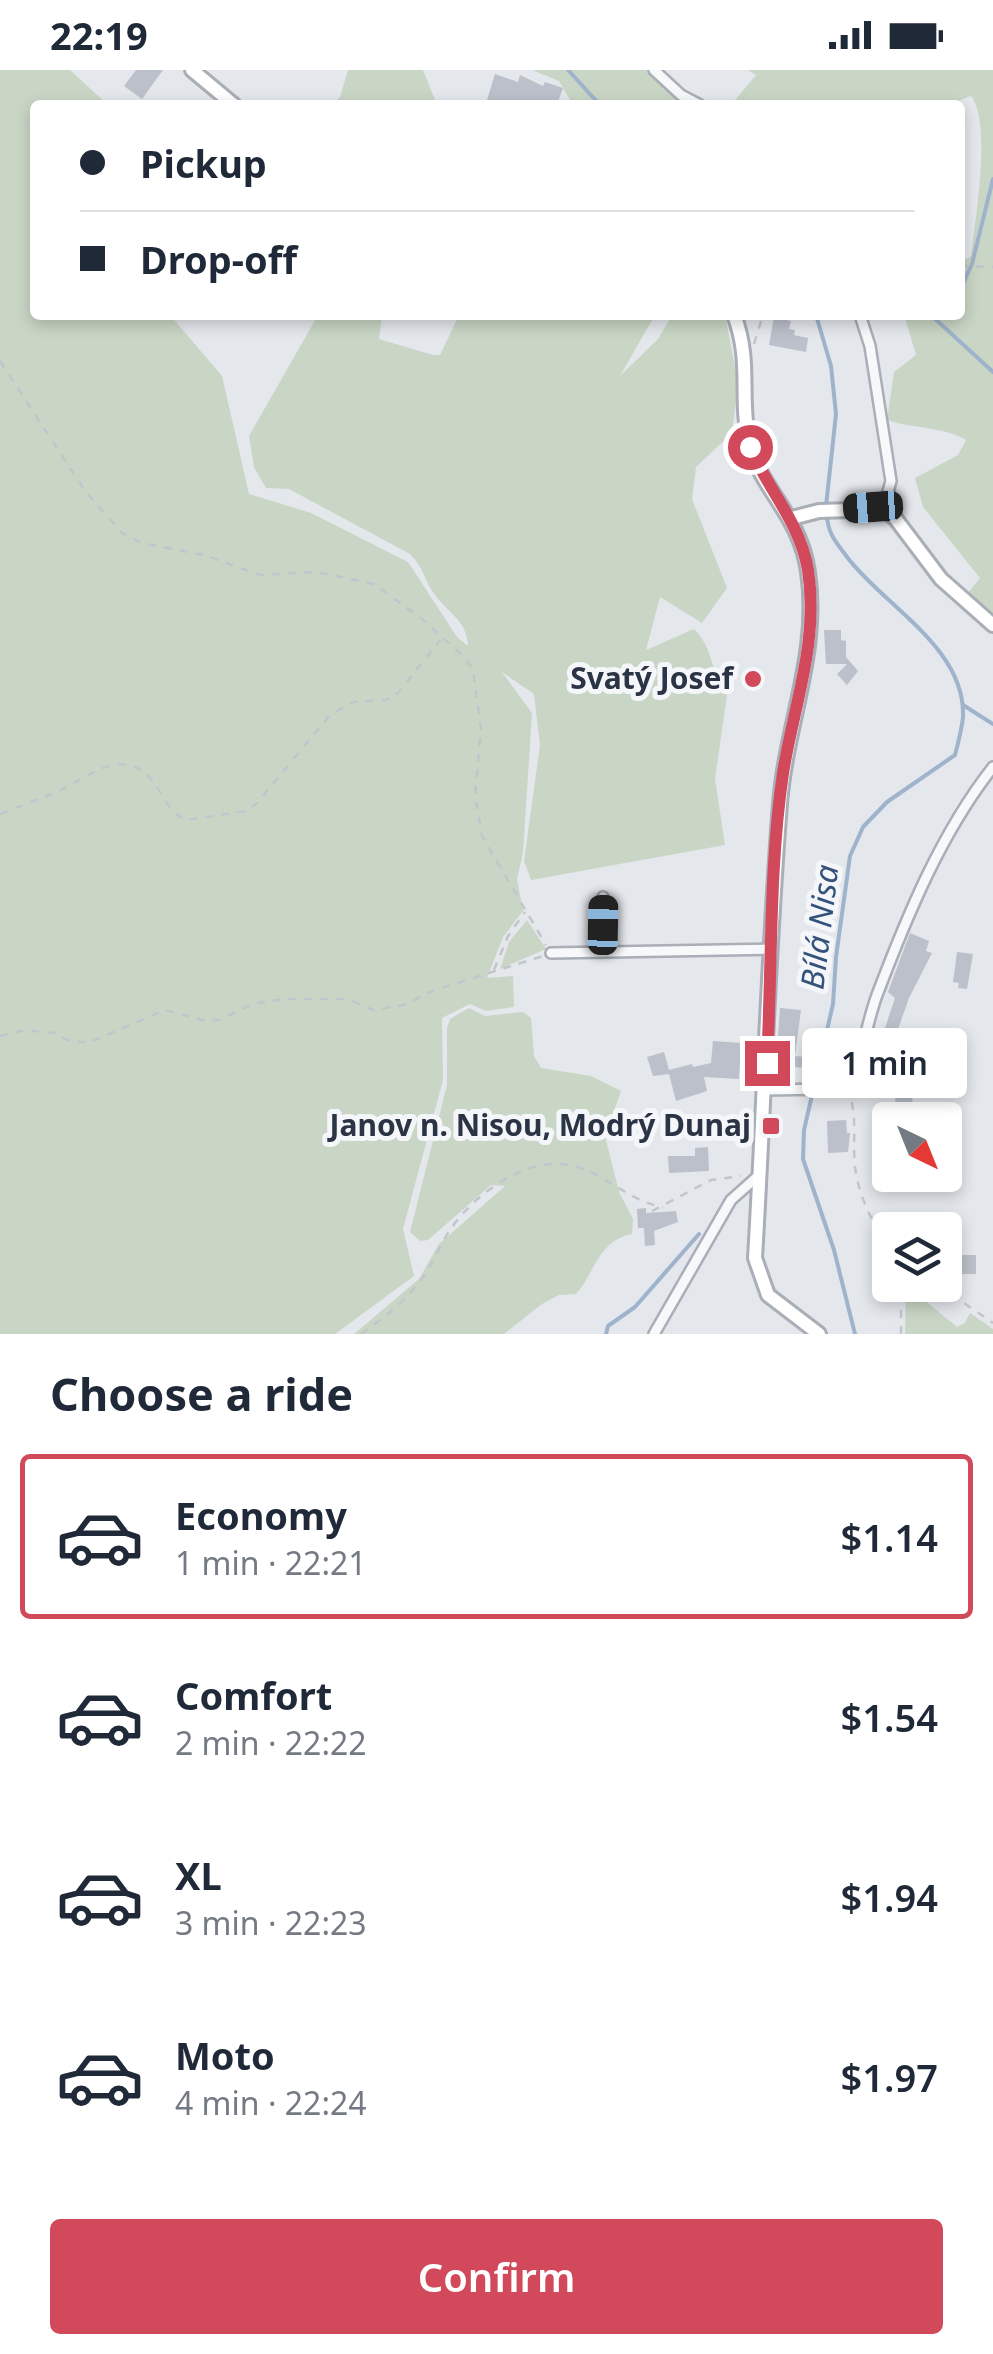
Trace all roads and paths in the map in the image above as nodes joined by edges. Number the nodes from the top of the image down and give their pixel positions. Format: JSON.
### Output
{"nodes":[{"id":1,"x":192,"y":70,"type":"edge"},
{"id":2,"x":654,"y":70,"type":"edge"},
{"id":3,"x":228,"y":100,"type":"edge"},
{"id":4,"x":692,"y":100,"type":"edge"},
{"id":5,"x":965,"y":266,"type":"edge"},
{"id":6,"x":993,"y":267,"type":"edge"},
{"id":7,"x":735,"y":320,"type":"edge"},
{"id":8,"x":760,"y":320,"type":"edge"},
{"id":9,"x":862,"y":320,"type":"edge"},
{"id":10,"x":746,"y":359,"type":"junction"},
{"id":11,"x":0,"y":361,"type":"edge"},
{"id":12,"x":883,"y":509,"type":"junction"},
{"id":13,"x":792,"y":518,"type":"junction"},
{"id":14,"x":993,"y":625,"type":"edge"},
{"id":15,"x":441,"y":639,"type":"junction"},
{"id":16,"x":993,"y":766,"type":"edge"},
{"id":17,"x":0,"y":814,"type":"edge"},
{"id":18,"x":603,"y":898,"type":"dead end"},
{"id":19,"x":526,"y":911,"type":"junction"},
{"id":20,"x":770,"y":949,"type":"junction"},
{"id":21,"x":602,"y":952,"type":"junction"},
{"id":22,"x":551,"y":954,"type":"junction"},
{"id":23,"x":493,"y":974,"type":"junction"},
{"id":24,"x":0,"y":1036,"type":"edge"},
{"id":25,"x":843,"y":1081,"type":"junction"},
{"id":26,"x":765,"y":1090,"type":"junction"},
{"id":27,"x":758,"y":1176,"type":"junction"},
{"id":28,"x":663,"y":1207,"type":"junction"},
{"id":29,"x":652,"y":1211,"type":"dead end"},
{"id":30,"x":872,"y":1217,"type":"edge"},
{"id":31,"x":901,"y":1302,"type":"edge"},
{"id":32,"x":962,"y":1302,"type":"edge"},
{"id":33,"x":993,"y":1323,"type":"edge"},
{"id":34,"x":361,"y":1334,"type":"edge"},
{"id":35,"x":654,"y":1334,"type":"edge"},
{"id":36,"x":819,"y":1334,"type":"edge"},
{"id":37,"x":900,"y":1334,"type":"edge"}],
"edges":[{"from":1,"to":3,"type":"street"},
{"from":2,"to":4,"type":"street"},
{"from":5,"to":6,"type":"path"},
{"from":7,"to":10,"type":"street"},
{"from":8,"to":10,"type":"path"},
{"from":9,"to":12,"type":"street"},
{"from":10,"to":13,"type":"street"},
{"from":11,"to":15,"type":"path"},
{"from":12,"to":13,"type":"street"},
{"from":12,"to":14,"type":"street"},
{"from":13,"to":20,"type":"street"},
{"from":15,"to":17,"type":"path"},
{"from":15,"to":19,"type":"path"},
{"from":16,"to":25,"type":"street"},
{"from":18,"to":21,"type":"street"},
{"from":19,"to":22,"type":"path"},
{"from":19,"to":23,"type":"path"},
{"from":20,"to":21,"type":"street"},
{"from":20,"to":26,"type":"street"},
{"from":21,"to":22,"type":"street"},
{"from":22,"to":23,"type":"path"},
{"from":23,"to":24,"type":"path"},
{"from":25,"to":26,"type":"street"},
{"from":25,"to":30,"type":"path"},
{"from":26,"to":27,"type":"street"},
{"from":27,"to":28,"type":"path"},
{"from":27,"to":35,"type":"street"},
{"from":27,"to":36,"type":"street"},
{"from":28,"to":29,"type":"path"},
{"from":28,"to":34,"type":"path"},
{"from":31,"to":37,"type":"path"},
{"from":32,"to":33,"type":"path"}]}
